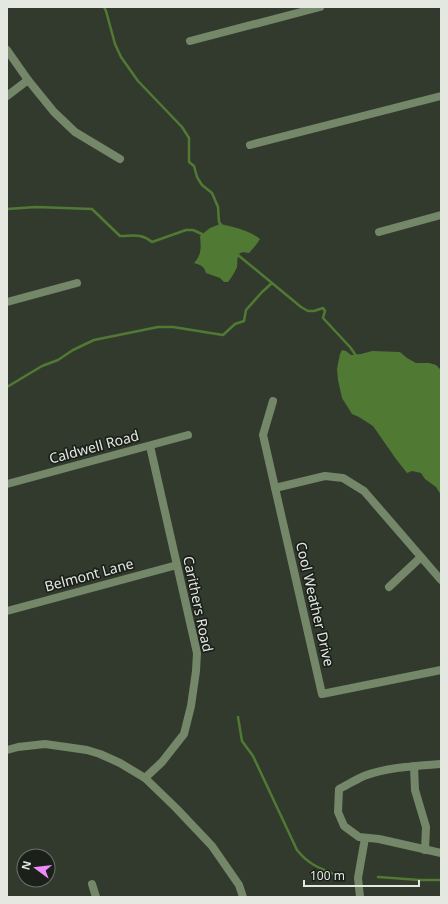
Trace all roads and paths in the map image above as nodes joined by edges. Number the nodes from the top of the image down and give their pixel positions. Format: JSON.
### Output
{"nodes":[{"id":1,"x":320,"y":7,"type":"edge"},
{"id":2,"x":190,"y":41,"type":"dead end"},
{"id":3,"x":7,"y":50,"type":"edge"},
{"id":4,"x":28,"y":80,"type":"junction"},
{"id":5,"x":7,"y":96,"type":"edge"},
{"id":6,"x":441,"y":96,"type":"edge"},
{"id":7,"x":250,"y":145,"type":"dead end"},
{"id":8,"x":120,"y":159,"type":"dead end"},
{"id":9,"x":441,"y":215,"type":"edge"},
{"id":10,"x":379,"y":232,"type":"dead end"},
{"id":11,"x":77,"y":284,"type":"dead end"},
{"id":12,"x":7,"y":302,"type":"edge"},
{"id":13,"x":273,"y":401,"type":"dead end"},
{"id":14,"x":188,"y":435,"type":"dead end"},
{"id":15,"x":150,"y":446,"type":"junction"},
{"id":16,"x":7,"y":484,"type":"edge"},
{"id":17,"x":275,"y":488,"type":"junction"},
{"id":18,"x":421,"y":557,"type":"junction"},
{"id":19,"x":177,"y":565,"type":"junction"},
{"id":20,"x":441,"y":580,"type":"edge"},
{"id":21,"x":389,"y":587,"type":"dead end"},
{"id":22,"x":7,"y":611,"type":"edge"},
{"id":23,"x":441,"y":670,"type":"edge"},
{"id":24,"x":7,"y":750,"type":"edge"},
{"id":25,"x":441,"y":764,"type":"edge"},
{"id":26,"x":414,"y":766,"type":"junction"},
{"id":27,"x":145,"y":778,"type":"junction"},
{"id":28,"x":366,"y":838,"type":"junction"},
{"id":29,"x":425,"y":850,"type":"junction"},
{"id":30,"x":441,"y":853,"type":"edge"},
{"id":31,"x":92,"y":884,"type":"dead end"},
{"id":32,"x":96,"y":897,"type":"edge"},
{"id":33,"x":243,"y":897,"type":"edge"},
{"id":34,"x":360,"y":897,"type":"edge"}],
"edges":[{"from":1,"to":2,"type":"street"},
{"from":3,"to":4,"type":"street"},
{"from":4,"to":5,"type":"street"},
{"from":4,"to":8,"type":"street"},
{"from":6,"to":7,"type":"street"},
{"from":9,"to":10,"type":"street"},
{"from":11,"to":12,"type":"street"},
{"from":13,"to":17,"type":"street","name":"Cool Weather Drive"},
{"from":14,"to":15,"type":"street","name":"Caldwell Road"},
{"from":15,"to":16,"type":"street","name":"Caldwell Road"},
{"from":15,"to":19,"type":"street","name":"Carithers Road"},
{"from":17,"to":18,"type":"street"},
{"from":17,"to":23,"type":"street","name":"Cool Weather Drive"},
{"from":18,"to":20,"type":"street"},
{"from":18,"to":21,"type":"street"},
{"from":19,"to":22,"type":"street","name":"Belmont Lane"},
{"from":19,"to":27,"type":"street","name":"Carithers Road"},
{"from":24,"to":27,"type":"street"},
{"from":25,"to":26,"type":"street"},
{"from":26,"to":28,"type":"street"},
{"from":26,"to":29,"type":"street"},
{"from":27,"to":33,"type":"street"},
{"from":28,"to":29,"type":"street"},
{"from":28,"to":34,"type":"street"},
{"from":29,"to":30,"type":"street"},
{"from":31,"to":32,"type":"street"}]}
